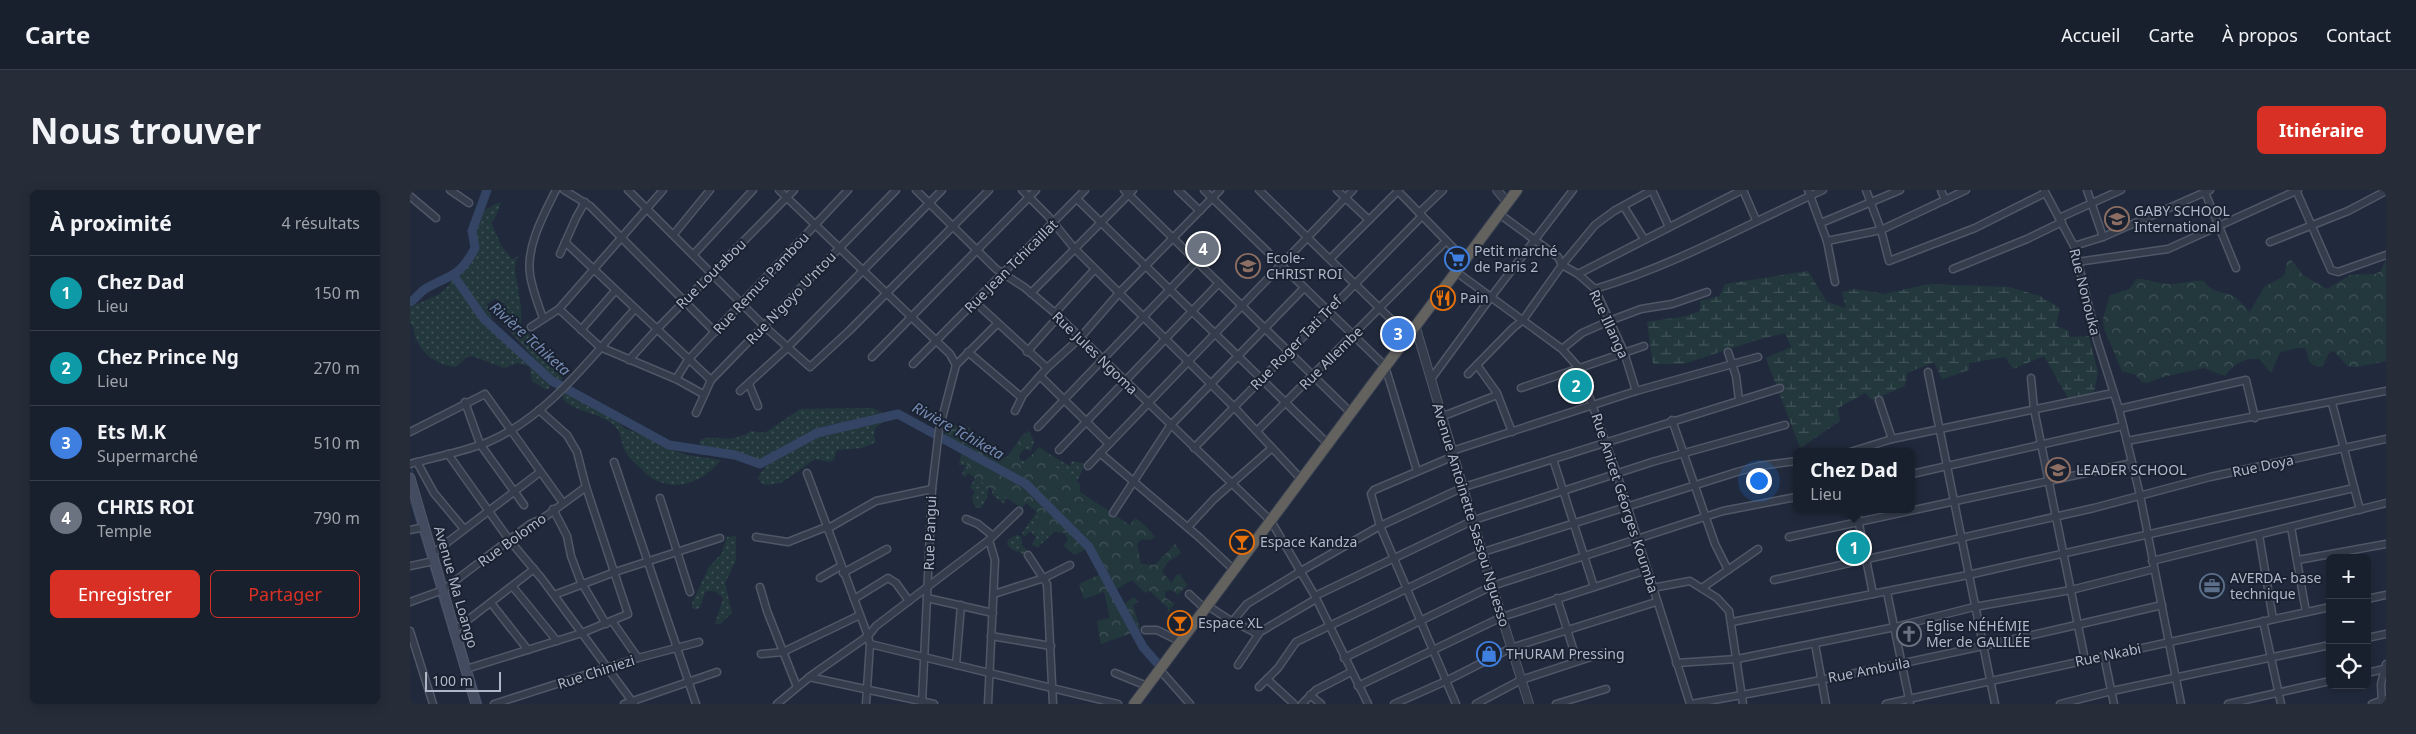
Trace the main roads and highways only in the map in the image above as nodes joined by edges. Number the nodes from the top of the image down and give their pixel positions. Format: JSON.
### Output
{"nodes":[{"id":1,"x":1517,"y":190,"type":"edge"},
{"id":2,"x":410,"y":478,"type":"edge"},
{"id":3,"x":476,"y":704,"type":"edge"},
{"id":4,"x":1134,"y":704,"type":"edge"}],
"edges":[{"from":1,"to":4,"type":"highway"},
{"from":2,"to":3,"type":"main road","name":"Avenue Ma Loango"}]}
